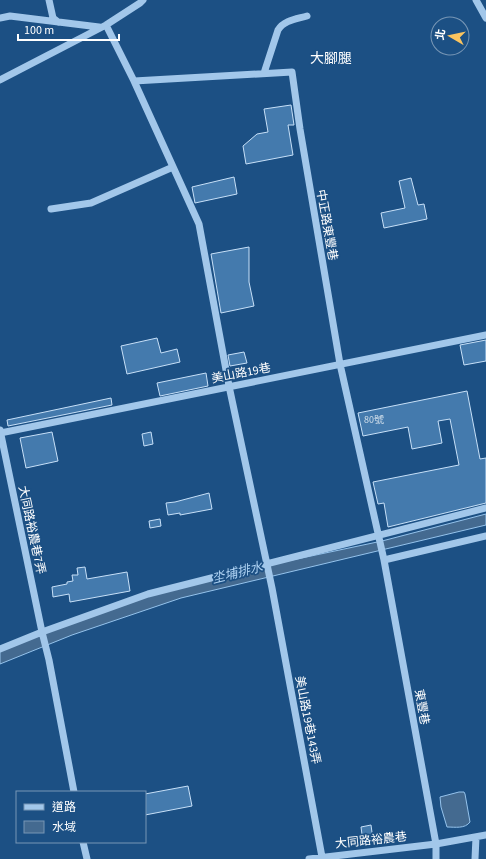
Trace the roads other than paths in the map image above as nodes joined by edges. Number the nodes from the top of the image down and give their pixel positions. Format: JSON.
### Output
{"nodes":[{"id":1,"x":49,"y":0,"type":"edge"},
{"id":2,"x":143,"y":0,"type":"edge"},
{"id":3,"x":476,"y":0,"type":"edge"},
{"id":4,"x":307,"y":16,"type":"dead end"},
{"id":5,"x":0,"y":18,"type":"edge"},
{"id":6,"x":486,"y":18,"type":"edge"},
{"id":7,"x":58,"y":22,"type":"junction"},
{"id":8,"x":103,"y":26,"type":"junction"},
{"id":9,"x":264,"y":73,"type":"junction"},
{"id":10,"x":0,"y":80,"type":"edge"},
{"id":11,"x":134,"y":81,"type":"junction"},
{"id":12,"x":173,"y":167,"type":"junction"},
{"id":13,"x":51,"y":209,"type":"dead end"},
{"id":14,"x":486,"y":335,"type":"edge"},
{"id":15,"x":340,"y":364,"type":"junction"},
{"id":16,"x":229,"y":386,"type":"junction"},
{"id":17,"x":0,"y":431,"type":"edge"},
{"id":18,"x":486,"y":508,"type":"edge"},
{"id":19,"x":377,"y":536,"type":"junction"},
{"id":20,"x":486,"y":536,"type":"edge"},
{"id":21,"x":384,"y":560,"type":"junction"},
{"id":22,"x":267,"y":563,"type":"junction"},
{"id":23,"x":42,"y":632,"type":"junction"},
{"id":24,"x":0,"y":649,"type":"edge"},
{"id":25,"x":74,"y":791,"type":"edge"},
{"id":26,"x":486,"y":835,"type":"edge"},
{"id":27,"x":476,"y":837,"type":"junction"},
{"id":28,"x":83,"y":843,"type":"edge"},
{"id":29,"x":436,"y":844,"type":"junction"},
{"id":30,"x":322,"y":857,"type":"junction"},
{"id":31,"x":87,"y":859,"type":"edge"},
{"id":32,"x":309,"y":859,"type":"edge"},
{"id":33,"x":436,"y":859,"type":"edge"},
{"id":34,"x":475,"y":859,"type":"edge"}],
"edges":[{"from":1,"to":7,"type":"street"},
{"from":2,"to":8,"type":"street"},
{"from":3,"to":6,"type":"street"},
{"from":4,"to":9,"type":"street"},
{"from":5,"to":7,"type":"street"},
{"from":7,"to":8,"type":"street"},
{"from":8,"to":10,"type":"street"},
{"from":8,"to":11,"type":"street"},
{"from":9,"to":11,"type":"street","name":"中正路東豐巷"},
{"from":9,"to":15,"type":"street","name":"中正路東豐巷"},
{"from":11,"to":12,"type":"street"},
{"from":12,"to":13,"type":"street"},
{"from":12,"to":16,"type":"street"},
{"from":14,"to":15,"type":"street","name":"美山路19巷"},
{"from":15,"to":16,"type":"street","name":"美山路19巷"},
{"from":15,"to":19,"type":"street","name":"中正路東豐巷"},
{"from":16,"to":17,"type":"street","name":"美山路19巷"},
{"from":16,"to":22,"type":"street"},
{"from":17,"to":23,"type":"street","name":"大同路裕農巷7弄"},
{"from":18,"to":19,"type":"street"},
{"from":19,"to":21,"type":"street","name":"東豐巷"},
{"from":19,"to":22,"type":"street"},
{"from":20,"to":21,"type":"street"},
{"from":21,"to":29,"type":"street","name":"東豐巷"},
{"from":22,"to":23,"type":"street"},
{"from":22,"to":30,"type":"street","name":"美山路19巷143弄"},
{"from":23,"to":24,"type":"street"},
{"from":23,"to":25,"type":"street","name":"大同路裕農巷7弄"},
{"from":26,"to":27,"type":"street","name":"大同路裕農巷"},
{"from":27,"to":29,"type":"street","name":"大同路裕農巷"},
{"from":27,"to":34,"type":"street"},
{"from":28,"to":31,"type":"street"},
{"from":29,"to":30,"type":"street","name":"大同路裕農巷"},
{"from":29,"to":33,"type":"street","name":"東豐巷"},
{"from":30,"to":32,"type":"street","name":"大同路裕農巷"}]}
